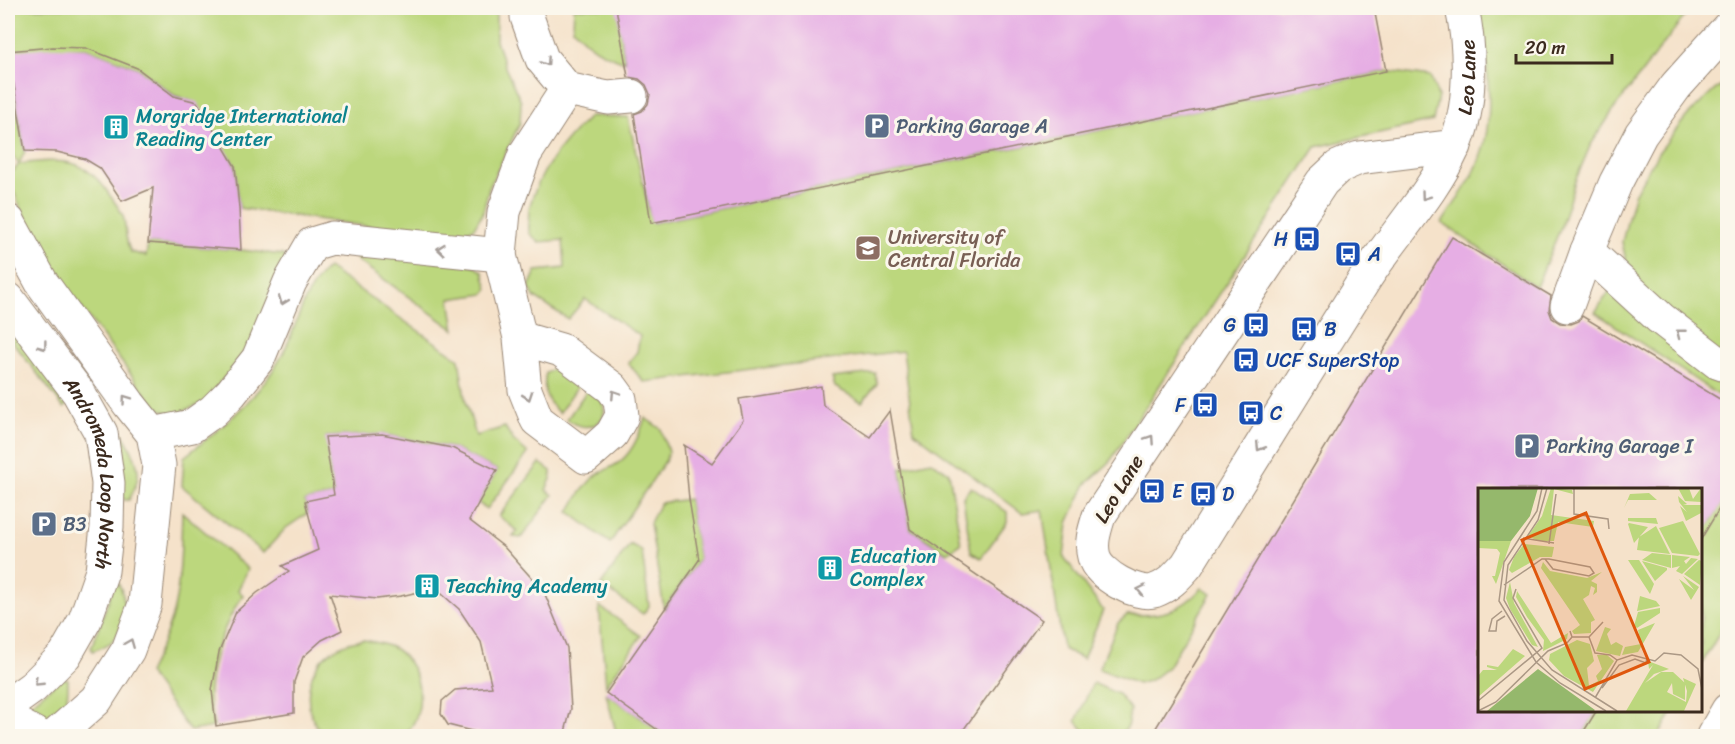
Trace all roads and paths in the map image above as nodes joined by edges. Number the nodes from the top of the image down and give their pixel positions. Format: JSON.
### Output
{"nodes":[{"id":1,"x":528,"y":8,"type":"edge"},
{"id":2,"x":1462,"y":8,"type":"edge"},
{"id":3,"x":1728,"y":28,"type":"edge"},
{"id":4,"x":567,"y":89,"type":"junction"},
{"id":5,"x":631,"y":96,"type":"dead end"},
{"id":6,"x":1455,"y":146,"type":"junction"},
{"id":7,"x":8,"y":221,"type":"edge"},
{"id":8,"x":1587,"y":251,"type":"junction"},
{"id":9,"x":500,"y":255,"type":"junction"},
{"id":10,"x":8,"y":299,"type":"edge"},
{"id":11,"x":1567,"y":306,"type":"dead end"},
{"id":12,"x":520,"y":338,"type":"dead end"},
{"id":13,"x":1728,"y":366,"type":"edge"},
{"id":14,"x":153,"y":434,"type":"junction"},
{"id":15,"x":107,"y":527,"type":"junction"},
{"id":16,"x":153,"y":533,"type":"junction"},
{"id":17,"x":65,"y":655,"type":"junction"},
{"id":18,"x":108,"y":680,"type":"junction"},
{"id":19,"x":8,"y":705,"type":"edge"},
{"id":20,"x":1728,"y":710,"type":"edge"},
{"id":21,"x":8,"y":719,"type":"edge"},
{"id":22,"x":39,"y":736,"type":"edge"},
{"id":23,"x":55,"y":736,"type":"edge"},
{"id":24,"x":1713,"y":736,"type":"edge"}],
"edges":[{"from":1,"to":4,"type":"street","one_way":true},
{"from":2,"to":6,"type":"street","name":"Leo Lane"},
{"from":3,"to":8,"type":"street"},
{"from":4,"to":5,"type":"street"},
{"from":4,"to":9,"type":"street"},
{"from":6,"to":6,"type":"street","name":"Leo Lane","one_way":true},
{"from":14,"to":7,"type":"street","name":"Andromeda Loop North","one_way":true},
{"from":8,"to":11,"type":"street"},
{"from":13,"to":8,"type":"street","one_way":true},
{"from":9,"to":12,"type":"street"},
{"from":9,"to":14,"type":"street","one_way":true},
{"from":10,"to":15,"type":"street","name":"Andromeda Loop North","one_way":true},
{"from":14,"to":16,"type":"street","name":"Andromeda Loop North"},
{"from":15,"to":16,"type":"street"},
{"from":15,"to":17,"type":"street","name":"Andromeda Loop North"},
{"from":18,"to":16,"type":"street","name":"Andromeda Loop North","one_way":true},
{"from":17,"to":18,"type":"street"},
{"from":17,"to":19,"type":"street","name":"Andromeda Loop North","one_way":true},
{"from":18,"to":23,"type":"street","name":"Andromeda Loop North"},
{"from":20,"to":24,"type":"street"},
{"from":21,"to":22,"type":"street"}]}
